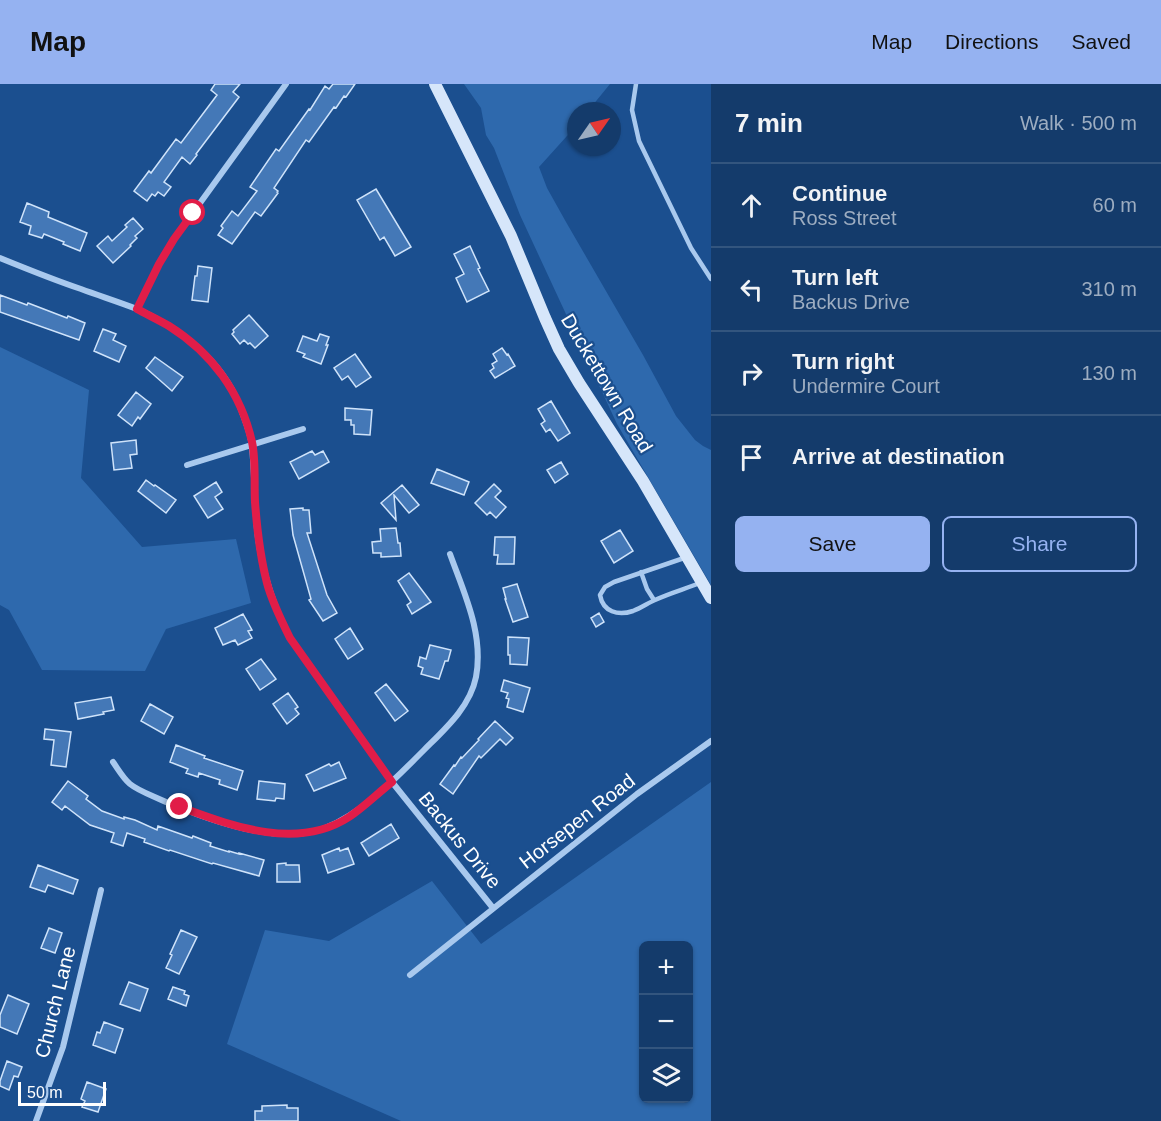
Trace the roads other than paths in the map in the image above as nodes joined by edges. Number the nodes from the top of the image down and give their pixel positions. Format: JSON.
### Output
{"nodes":[{"id":1,"x":286,"y":84,"type":"edge"},
{"id":2,"x":435,"y":84,"type":"edge"},
{"id":3,"x":636,"y":84,"type":"edge"},
{"id":4,"x":0,"y":258,"type":"edge"},
{"id":5,"x":711,"y":279,"type":"edge"},
{"id":6,"x":137,"y":309,"type":"junction"},
{"id":7,"x":303,"y":429,"type":"dead end"},
{"id":8,"x":252,"y":444,"type":"junction"},
{"id":9,"x":187,"y":465,"type":"dead end"},
{"id":10,"x":450,"y":554,"type":"dead end"},
{"id":11,"x":687,"y":557,"type":"junction"},
{"id":12,"x":641,"y":572,"type":"junction"},
{"id":13,"x":702,"y":583,"type":"junction"},
{"id":14,"x":711,"y":598,"type":"edge"},
{"id":15,"x":654,"y":600,"type":"junction"},
{"id":16,"x":711,"y":741,"type":"edge"},
{"id":17,"x":113,"y":762,"type":"dead end"},
{"id":18,"x":392,"y":782,"type":"junction"},
{"id":19,"x":101,"y":890,"type":"dead end"},
{"id":20,"x":493,"y":908,"type":"junction"},
{"id":21,"x":410,"y":975,"type":"dead end"},
{"id":22,"x":36,"y":1121,"type":"edge"}],
"edges":[{"from":1,"to":6,"type":"street"},
{"from":2,"to":11,"type":"street","name":"Duckettown Road"},
{"from":3,"to":5,"type":"lane"},
{"from":4,"to":6,"type":"street","name":"Backus Drive"},
{"from":6,"to":8,"type":"street","name":"Backus Drive"},
{"from":7,"to":8,"type":"street"},
{"from":8,"to":9,"type":"street"},
{"from":8,"to":18,"type":"street","name":"Backus Drive"},
{"from":10,"to":18,"type":"street"},
{"from":11,"to":12,"type":"lane"},
{"from":11,"to":13,"type":"street","name":"Duckettown Road"},
{"from":12,"to":15,"type":"lane"},
{"from":12,"to":15,"type":"lane"},
{"from":13,"to":14,"type":"street","name":"Duckettown Road"},
{"from":13,"to":15,"type":"lane"},
{"from":16,"to":20,"type":"street","name":"Horsepen Road"},
{"from":17,"to":18,"type":"street"},
{"from":18,"to":20,"type":"street","name":"Backus Drive"},
{"from":19,"to":22,"type":"street","name":"Church Lane"},
{"from":20,"to":21,"type":"street","name":"Horsepen Road"}]}
